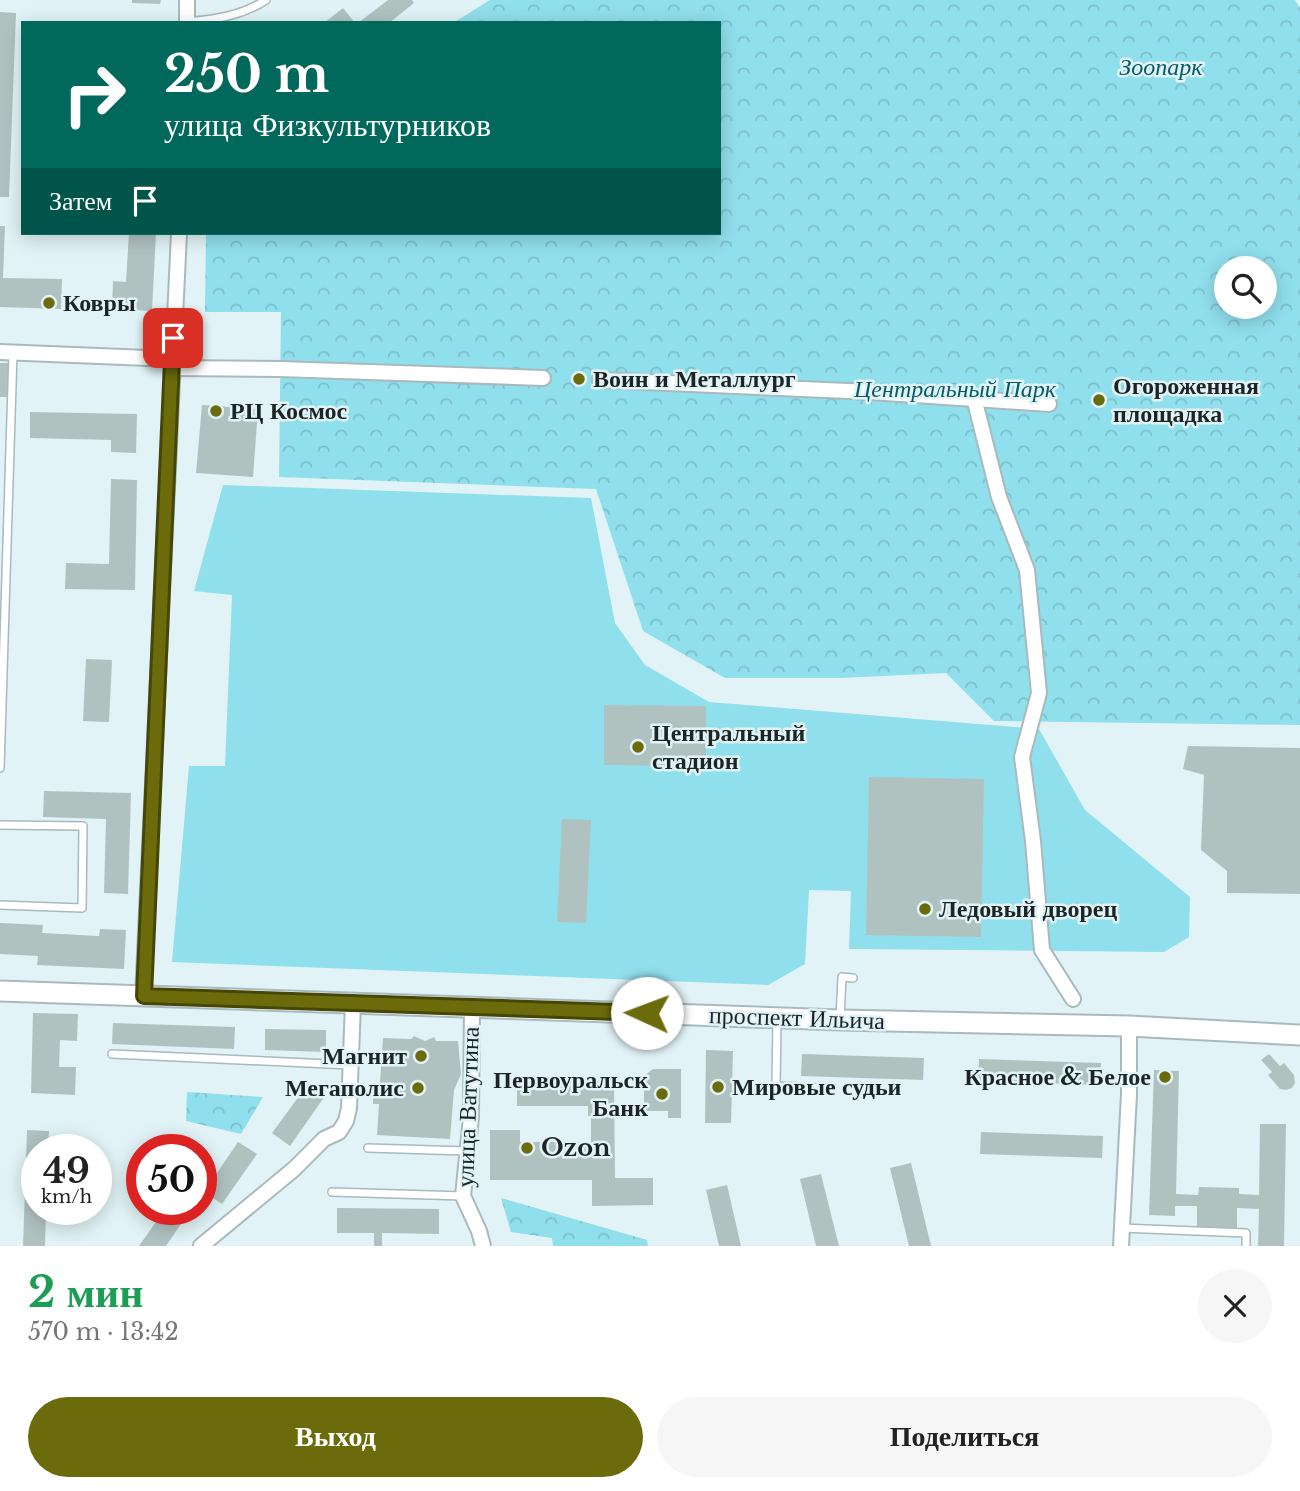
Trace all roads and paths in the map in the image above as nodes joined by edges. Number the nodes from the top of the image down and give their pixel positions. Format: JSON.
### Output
{"nodes":[{"id":1,"x":187,"y":0,"type":"edge"},
{"id":2,"x":266,"y":0,"type":"edge"},
{"id":3,"x":187,"y":21,"type":"edge"},
{"id":4,"x":199,"y":21,"type":"edge"},
{"id":5,"x":179,"y":235,"type":"edge"},
{"id":6,"x":6,"y":352,"type":"edge"},
{"id":7,"x":173,"y":364,"type":"junction"},
{"id":8,"x":543,"y":377,"type":"dead end"},
{"id":9,"x":600,"y":380,"type":"dead end"},
{"id":10,"x":974,"y":398,"type":"junction"},
{"id":11,"x":1049,"y":404,"type":"dead end"},
{"id":12,"x":0,"y":768,"type":"edge"},
{"id":13,"x":0,"y":825,"type":"edge"},
{"id":14,"x":0,"y":905,"type":"edge"},
{"id":15,"x":853,"y":978,"type":"dead end"},
{"id":16,"x":0,"y":991,"type":"edge"},
{"id":17,"x":144,"y":996,"type":"junction"},
{"id":18,"x":1073,"y":999,"type":"dead end"},
{"id":19,"x":353,"y":1003,"type":"junction"},
{"id":20,"x":472,"y":1006,"type":"junction"},
{"id":21,"x":778,"y":1017,"type":"junction"},
{"id":22,"x":840,"y":1020,"type":"junction"},
{"id":23,"x":1129,"y":1026,"type":"junction"},
{"id":24,"x":1300,"y":1035,"type":"edge"},
{"id":25,"x":112,"y":1054,"type":"dead end"},
{"id":26,"x":351,"y":1065,"type":"junction"},
{"id":27,"x":825,"y":1088,"type":"dead end"},
{"id":28,"x":368,"y":1148,"type":"dead end"},
{"id":29,"x":466,"y":1151,"type":"junction"},
{"id":30,"x":332,"y":1192,"type":"dead end"},
{"id":31,"x":463,"y":1196,"type":"junction"},
{"id":32,"x":1121,"y":1228,"type":"junction"},
{"id":33,"x":201,"y":1246,"type":"edge"},
{"id":34,"x":482,"y":1246,"type":"edge"},
{"id":35,"x":1121,"y":1246,"type":"edge"},
{"id":36,"x":1246,"y":1246,"type":"edge"}],
"edges":[{"from":1,"to":3,"type":"street"},
{"from":2,"to":4,"type":"lane"},
{"from":5,"to":7,"type":"street"},
{"from":6,"to":7,"type":"street"},
{"from":6,"to":12,"type":"lane"},
{"from":7,"to":8,"type":"street"},
{"from":7,"to":17,"type":"street"},
{"from":9,"to":10,"type":"street"},
{"from":10,"to":11,"type":"street"},
{"from":10,"to":18,"type":"street"},
{"from":13,"to":14,"type":"lane"},
{"from":15,"to":22,"type":"lane"},
{"from":16,"to":17,"type":"main road","name":"проспект Ильича"},
{"from":17,"to":19,"type":"main road","name":"проспект Ильича"},
{"from":19,"to":20,"type":"main road","name":"проспект Ильича"},
{"from":19,"to":26,"type":"street"},
{"from":20,"to":21,"type":"main road","name":"проспект Ильича"},
{"from":20,"to":29,"type":"street","name":"улица Ватутина"},
{"from":21,"to":22,"type":"main road","name":"проспект Ильича"},
{"from":21,"to":27,"type":"lane"},
{"from":22,"to":23,"type":"main road","name":"проспект Ильича"},
{"from":23,"to":24,"type":"main road","name":"проспект Ильича"},
{"from":23,"to":32,"type":"street"},
{"from":25,"to":26,"type":"lane"},
{"from":26,"to":33,"type":"street"},
{"from":28,"to":29,"type":"lane"},
{"from":29,"to":31,"type":"street","name":"улица Ватутина"},
{"from":30,"to":31,"type":"lane"},
{"from":31,"to":34,"type":"street","name":"улица Ватутина"},
{"from":32,"to":35,"type":"street"},
{"from":32,"to":36,"type":"lane"}]}
